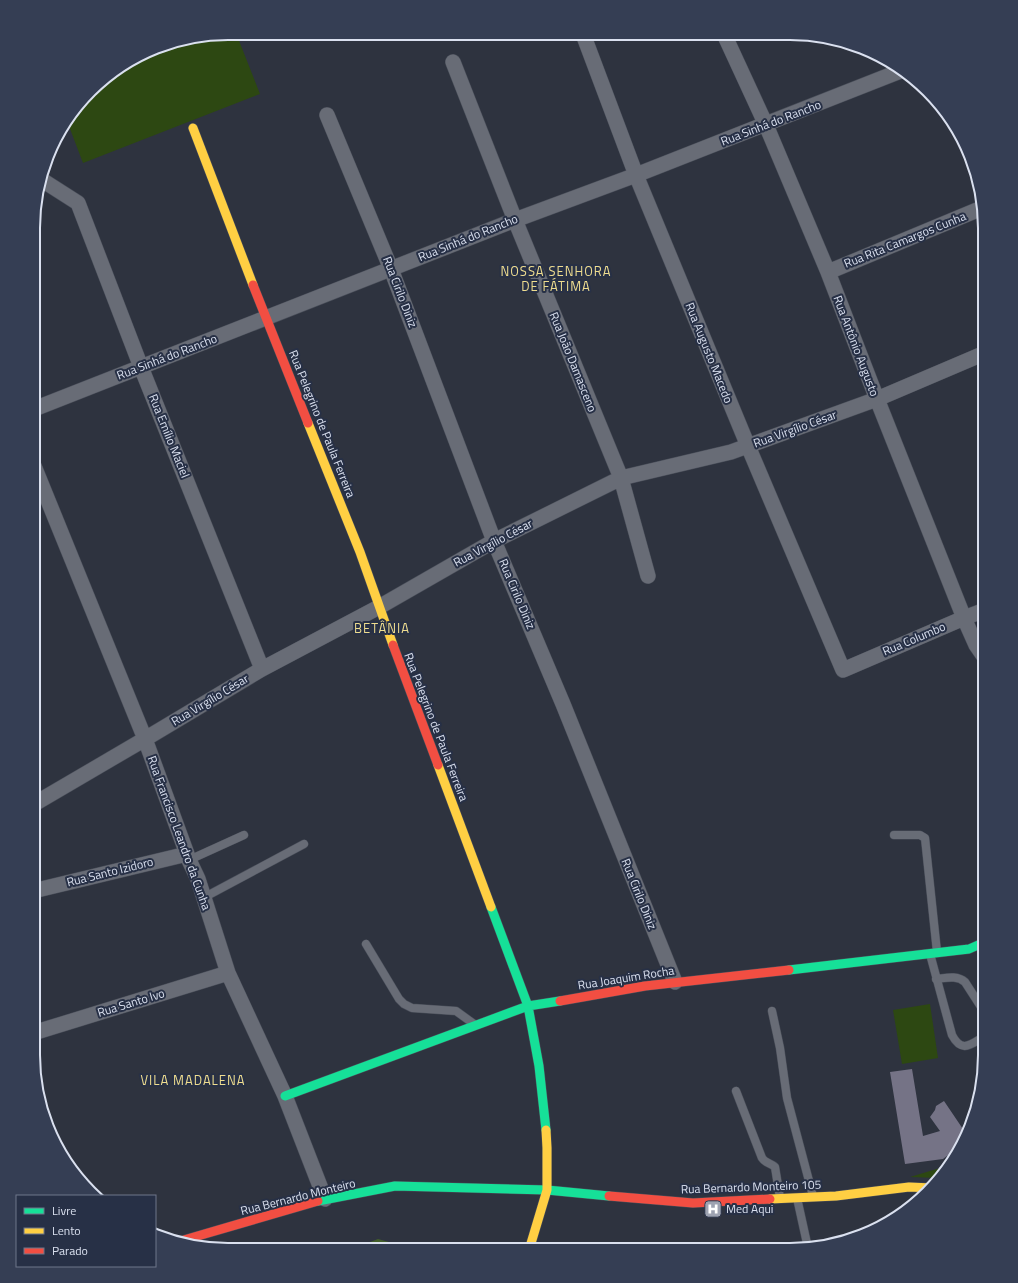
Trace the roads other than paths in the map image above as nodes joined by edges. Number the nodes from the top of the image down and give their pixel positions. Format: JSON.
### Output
{"nodes":[{"id":1,"x":585,"y":40,"type":"edge"},
{"id":2,"x":727,"y":40,"type":"edge"},
{"id":3,"x":453,"y":62,"type":"dead end"},
{"id":4,"x":896,"y":73,"type":"edge"},
{"id":5,"x":327,"y":116,"type":"dead end"},
{"id":6,"x":766,"y":125,"type":"junction"},
{"id":7,"x":192,"y":128,"type":"dead end"},
{"id":8,"x":636,"y":175,"type":"junction"},
{"id":9,"x":45,"y":182,"type":"edge"},
{"id":10,"x":977,"y":210,"type":"edge"},
{"id":11,"x":515,"y":220,"type":"junction"},
{"id":12,"x":391,"y":269,"type":"junction"},
{"id":13,"x":828,"y":272,"type":"junction"},
{"id":14,"x":266,"y":318,"type":"junction"},
{"id":15,"x":978,"y":356,"type":"edge"},
{"id":16,"x":141,"y":367,"type":"junction"},
{"id":17,"x":877,"y":399,"type":"junction"},
{"id":18,"x":40,"y":407,"type":"edge"},
{"id":19,"x":748,"y":446,"type":"junction"},
{"id":20,"x":620,"y":478,"type":"junction"},
{"id":21,"x":40,"y":481,"type":"edge"},
{"id":22,"x":494,"y":541,"type":"junction"},
{"id":23,"x":648,"y":576,"type":"dead end"},
{"id":24,"x":379,"y":607,"type":"junction"},
{"id":25,"x":978,"y":613,"type":"edge"},
{"id":26,"x":964,"y":618,"type":"junction"},
{"id":27,"x":978,"y":648,"type":"edge"},
{"id":28,"x":262,"y":669,"type":"junction"},
{"id":29,"x":843,"y":670,"type":"joint"},
{"id":30,"x":145,"y":739,"type":"junction"},
{"id":31,"x":40,"y":800,"type":"edge"},
{"id":32,"x":244,"y":835,"type":"dead end"},
{"id":33,"x":894,"y":835,"type":"dead end"},
{"id":34,"x":304,"y":844,"type":"dead end"},
{"id":35,"x":188,"y":857,"type":"junction"},
{"id":36,"x":40,"y":889,"type":"edge"},
{"id":37,"x":204,"y":898,"type":"junction"},
{"id":38,"x":366,"y":944,"type":"dead end"},
{"id":39,"x":978,"y":945,"type":"edge"},
{"id":40,"x":933,"y":953,"type":"junction"},
{"id":41,"x":228,"y":973,"type":"junction"},
{"id":42,"x":936,"y":979,"type":"junction"},
{"id":43,"x":675,"y":982,"type":"junction"},
{"id":44,"x":978,"y":1002,"type":"edge"},
{"id":45,"x":528,"y":1006,"type":"junction"},
{"id":46,"x":772,"y":1011,"type":"dead end"},
{"id":47,"x":476,"y":1026,"type":"junction"},
{"id":48,"x":40,"y":1030,"type":"edge"},
{"id":49,"x":978,"y":1040,"type":"edge"},
{"id":50,"x":736,"y":1091,"type":"dead end"},
{"id":51,"x":285,"y":1096,"type":"junction"},
{"id":52,"x":923,"y":1188,"type":"edge"},
{"id":53,"x":546,"y":1190,"type":"junction"},
{"id":54,"x":813,"y":1197,"type":"junction"},
{"id":55,"x":780,"y":1198,"type":"junction"},
{"id":56,"x":797,"y":1198,"type":"junction"},
{"id":57,"x":325,"y":1199,"type":"junction"},
{"id":58,"x":189,"y":1239,"type":"edge"},
{"id":59,"x":807,"y":1242,"type":"edge"},
{"id":60,"x":531,"y":1243,"type":"edge"}],
"edges":[{"from":1,"to":8,"type":"street","name":"Rua Augusto Macedo"},
{"from":2,"to":6,"type":"street","name":"Rua Antônio Augusto"},
{"from":3,"to":11,"type":"street","name":"Rua João Damasceno"},
{"from":4,"to":6,"type":"street","name":"Rua Sinhá do Rancho"},
{"from":5,"to":12,"type":"street","name":"Rua Cirilo Diniz"},
{"from":6,"to":8,"type":"street","name":"Rua Sinhá do Rancho"},
{"from":6,"to":13,"type":"street","name":"Rua Antônio Augusto"},
{"from":7,"to":14,"type":"main road","name":"Rua Pelegrino de Paula Ferreira"},
{"from":8,"to":11,"type":"street","name":"Rua Sinhá do Rancho"},
{"from":8,"to":19,"type":"street","name":"Rua Augusto Macedo"},
{"from":9,"to":16,"type":"street","name":"Rua Emílio Maciel"},
{"from":10,"to":13,"type":"street","name":"Rua Rita Camargos Cunha"},
{"from":11,"to":12,"type":"street","name":"Rua Sinhá do Rancho"},
{"from":11,"to":20,"type":"street","name":"Rua João Damasceno"},
{"from":12,"to":14,"type":"street","name":"Rua Sinhá do Rancho"},
{"from":12,"to":22,"type":"street","name":"Rua Cirilo Diniz"},
{"from":13,"to":17,"type":"street","name":"Rua Antônio Augusto"},
{"from":14,"to":16,"type":"street","name":"Rua Sinhá do Rancho"},
{"from":14,"to":24,"type":"main road","name":"Rua Pelegrino de Paula Ferreira"},
{"from":15,"to":17,"type":"street","name":"Rua Virgílio César"},
{"from":16,"to":18,"type":"street","name":"Rua Sinhá do Rancho"},
{"from":16,"to":28,"type":"street","name":"Rua Emílio Maciel"},
{"from":17,"to":19,"type":"street","name":"Rua Virgílio César"},
{"from":17,"to":26,"type":"street","name":"Rua Antônio Augusto"},
{"from":19,"to":20,"type":"street","name":"Rua Virgílio César"},
{"from":19,"to":29,"type":"street","name":"Rua Augusto Macedo"},
{"from":20,"to":22,"type":"street","name":"Rua Virgílio César"},
{"from":20,"to":23,"type":"street","name":"Rua João Damasceno"},
{"from":21,"to":30,"type":"street","name":"Rua Francisco Leandro da Cunha"},
{"from":22,"to":24,"type":"street","name":"Rua Virgílio César"},
{"from":22,"to":43,"type":"street","name":"Rua Cirilo Diniz"},
{"from":24,"to":28,"type":"street","name":"Rua Virgílio César"},
{"from":24,"to":45,"type":"main road","name":"Rua Pelegrino de Paula Ferreira"},
{"from":25,"to":26,"type":"street","name":"Rua Columbo"},
{"from":26,"to":27,"type":"street","name":"Rua Antônio Augusto"},
{"from":26,"to":29,"type":"street","name":"Rua Columbo"},
{"from":28,"to":30,"type":"street","name":"Rua Virgílio César"},
{"from":30,"to":31,"type":"street","name":"Rua Virgílio César"},
{"from":30,"to":35,"type":"street","name":"Rua Francisco Leandro da Cunha"},
{"from":32,"to":35,"type":"lane"},
{"from":33,"to":40,"type":"lane"},
{"from":34,"to":37,"type":"lane"},
{"from":35,"to":36,"type":"street","name":"Rua Santo Izidoro"},
{"from":35,"to":37,"type":"street","name":"Rua Francisco Leandro da Cunha"},
{"from":37,"to":41,"type":"street","name":"Rua Francisco Leandro da Cunha"},
{"from":38,"to":47,"type":"lane"},
{"from":39,"to":40,"type":"main road","name":"Rua Joaquim Rocha"},
{"from":40,"to":42,"type":"lane"},
{"from":40,"to":43,"type":"main road","name":"Rua Joaquim Rocha"},
{"from":41,"to":48,"type":"street","name":"Rua Santo Ivo"},
{"from":41,"to":51,"type":"street","name":"Rua Francisco Leandro da Cunha"},
{"from":42,"to":44,"type":"lane"},
{"from":42,"to":49,"type":"lane"},
{"from":43,"to":45,"type":"main road","name":"Rua Joaquim Rocha"},
{"from":45,"to":47,"type":"main road","name":"Rua Joaquim Rocha"},
{"from":45,"to":53,"type":"main road","name":"Rua Pelegrino de Paula Ferreira"},
{"from":46,"to":54,"type":"lane"},
{"from":47,"to":51,"type":"main road","name":"Rua Joaquim Rocha"},
{"from":50,"to":55,"type":"lane"},
{"from":51,"to":57,"type":"street","name":"Rua Francisco Leandro da Cunha"},
{"from":52,"to":54,"type":"main road","name":"Rua Bernardo Monteiro 105"},
{"from":53,"to":55,"type":"main road","name":"Rua Bernardo Monteiro 105"},
{"from":53,"to":57,"type":"main road","name":"Rua Bernardo Monteiro"},
{"from":53,"to":60,"type":"main road","name":"Rua Pelegrino de Paula Ferreira"},
{"from":54,"to":56,"type":"main road","name":"Rua Bernardo Monteiro 105"},
{"from":55,"to":56,"type":"main road","name":"Rua Bernardo Monteiro 105"},
{"from":56,"to":59,"type":"lane"},
{"from":57,"to":58,"type":"main road","name":"Rua Bernardo Monteiro"}]}
